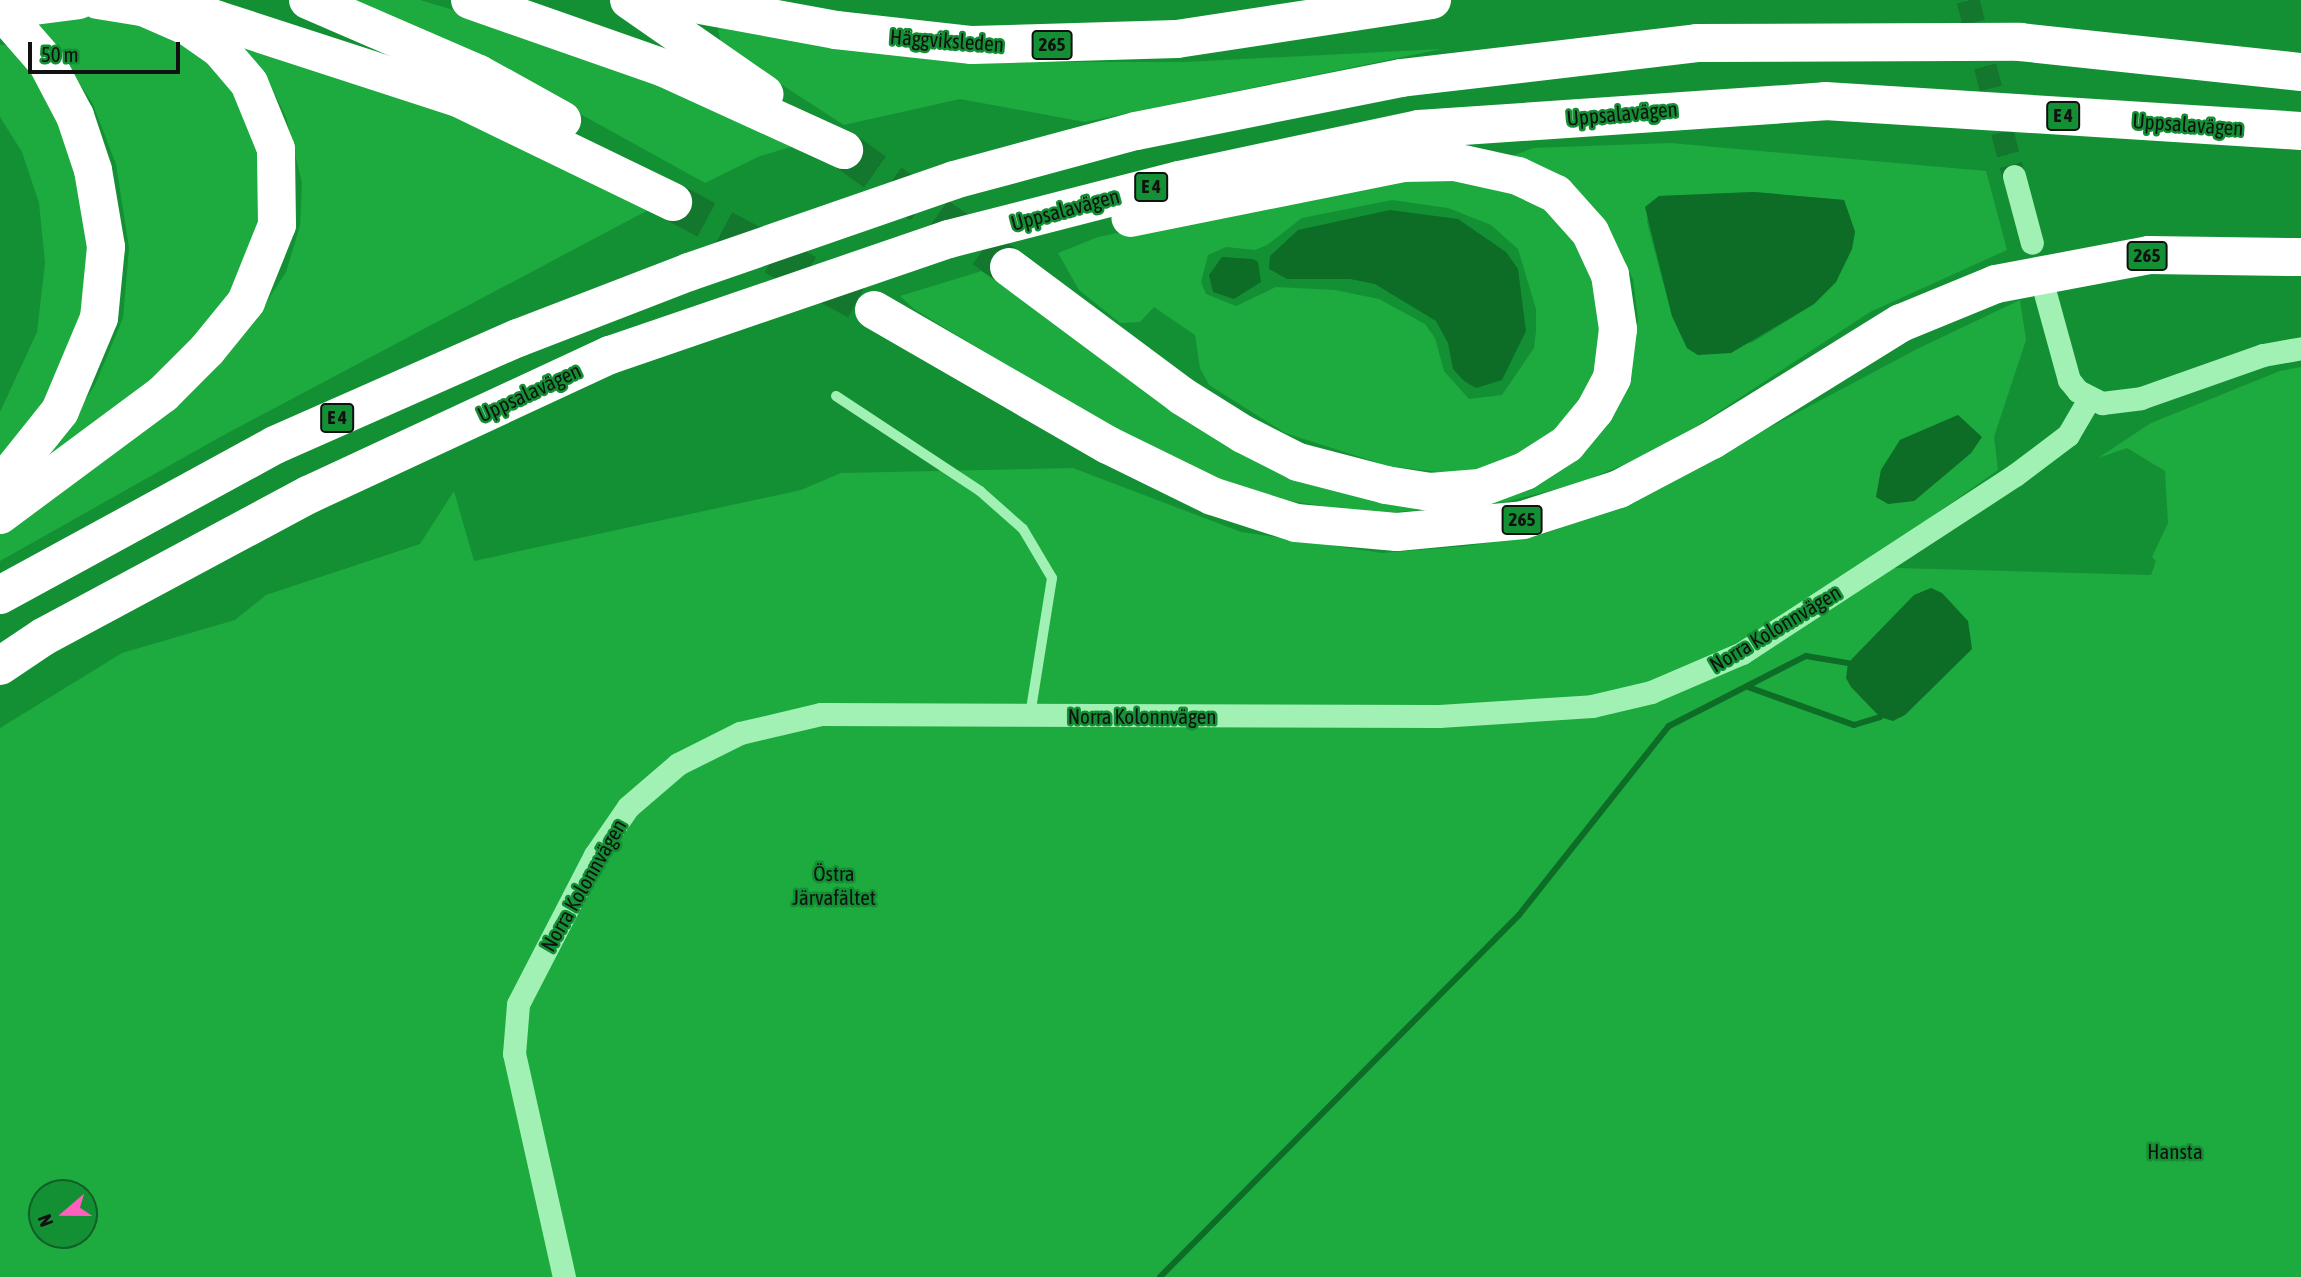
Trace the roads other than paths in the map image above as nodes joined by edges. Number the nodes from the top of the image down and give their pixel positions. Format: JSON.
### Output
{"nodes":[{"id":1,"x":79,"y":0,"type":"edge"},
{"id":2,"x":308,"y":0,"type":"edge"},
{"id":3,"x":470,"y":0,"type":"edge"},
{"id":4,"x":629,"y":0,"type":"edge"},
{"id":5,"x":673,"y":0,"type":"edge"},
{"id":6,"x":1432,"y":0,"type":"edge"},
{"id":7,"x":116,"y":1,"type":"edge"},
{"id":8,"x":11,"y":11,"type":"edge"},
{"id":9,"x":2301,"y":72,"type":"edge"},
{"id":10,"x":2301,"y":131,"type":"edge"},
{"id":11,"x":2014,"y":176,"type":"tunnel mouth"},
{"id":12,"x":2032,"y":243,"type":"dead end"},
{"id":13,"x":2301,"y":257,"type":"edge"},
{"id":14,"x":1009,"y":267,"type":"tunnel mouth"},
{"id":15,"x":2045,"y":293,"type":"dead end"},
{"id":16,"x":874,"y":310,"type":"tunnel mouth"},
{"id":17,"x":2301,"y":348,"type":"edge"},
{"id":18,"x":610,"y":355,"type":"junction"},
{"id":19,"x":836,"y":396,"type":"dead end"},
{"id":20,"x":2089,"y":399,"type":"junction"},
{"id":21,"x":0,"y":486,"type":"edge"},
{"id":22,"x":0,"y":515,"type":"edge"},
{"id":23,"x":0,"y":595,"type":"edge"},
{"id":24,"x":0,"y":666,"type":"edge"},
{"id":25,"x":1030,"y":716,"type":"junction"},
{"id":26,"x":564,"y":1277,"type":"edge"}],
"edges":[{"from":1,"to":8,"type":"highway"},
{"from":2,"to":7,"type":"highway"},
{"from":3,"to":4,"type":"highway"},
{"from":5,"to":6,"type":"highway","name":"Häggviksleden","number":"265"},
{"from":7,"to":22,"type":"highway"},
{"from":8,"to":21,"type":"highway"},
{"from":9,"to":23,"type":"highway","number":"E 4"},
{"from":10,"to":18,"type":"highway","name":"Uppsalavägen","number":"E 4"},
{"from":11,"to":12,"type":"street"},
{"from":13,"to":16,"type":"highway","number":"265"},
{"from":14,"to":18,"type":"highway"},
{"from":15,"to":20,"type":"street"},
{"from":17,"to":20,"type":"street"},
{"from":18,"to":24,"type":"highway","name":"Uppsalavägen","number":"E 4"},
{"from":19,"to":25,"type":"lane"},
{"from":20,"to":25,"type":"street","name":"Norra Kolonnvägen"},
{"from":25,"to":26,"type":"street","name":"Norra Kolonnvägen"}]}
